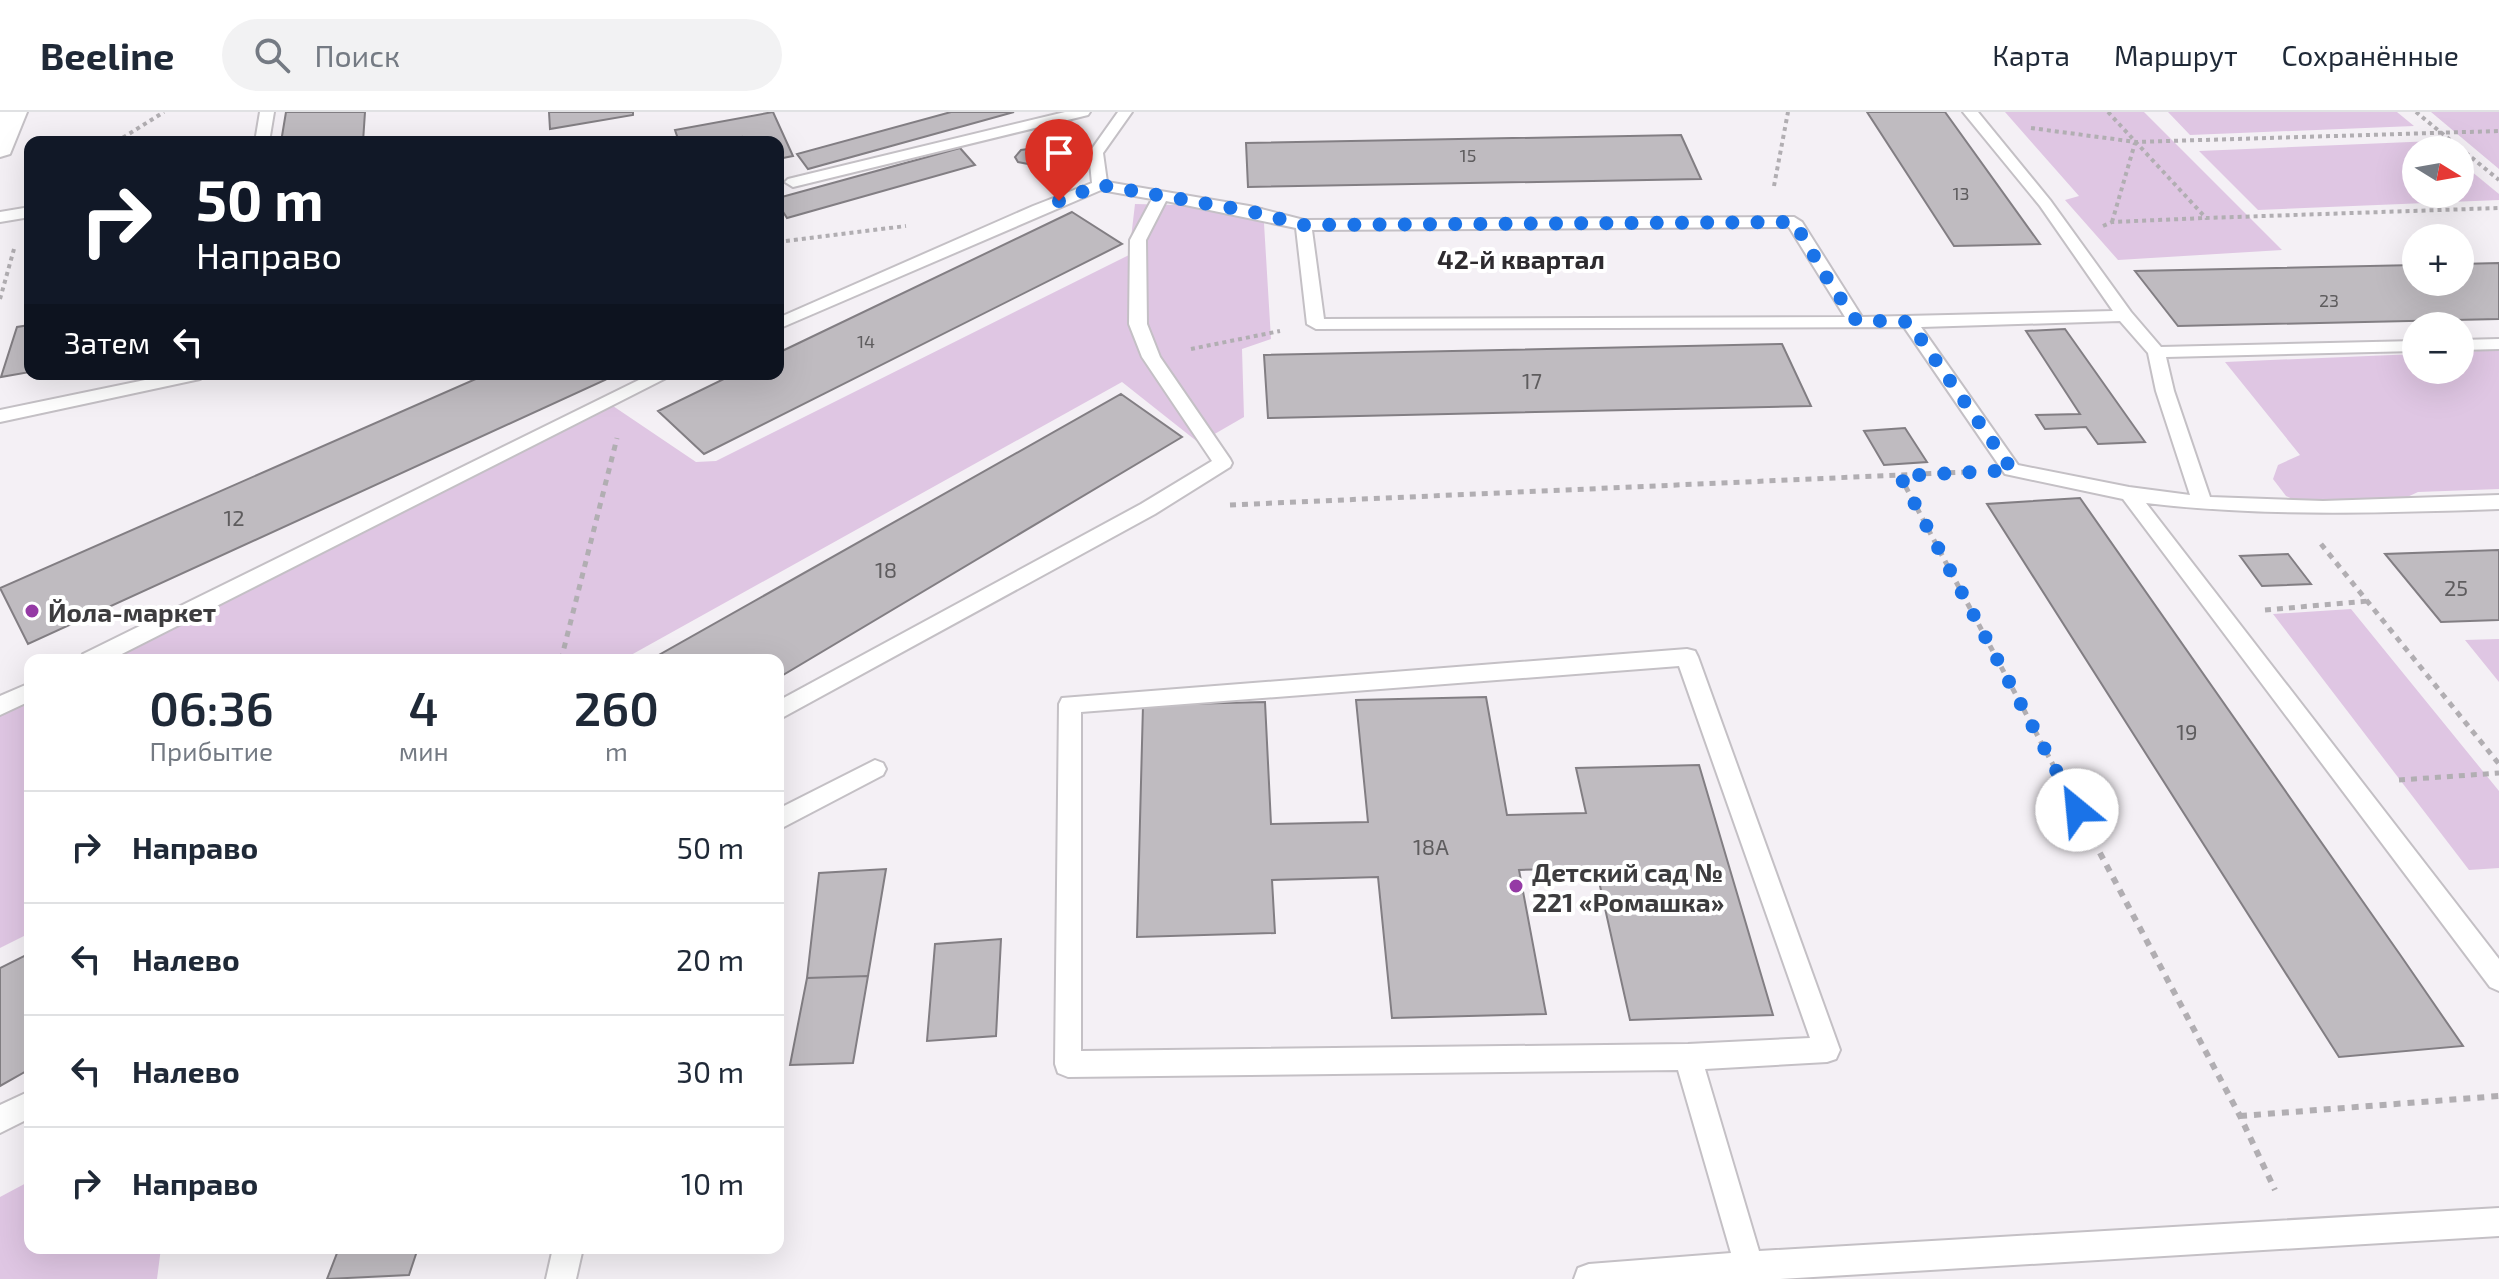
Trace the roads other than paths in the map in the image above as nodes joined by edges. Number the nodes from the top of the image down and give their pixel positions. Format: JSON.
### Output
{"nodes":[{"id":1,"x":13,"y":112,"type":"edge"},
{"id":2,"x":267,"y":112,"type":"edge"},
{"id":3,"x":1083,"y":112,"type":"edge"},
{"id":4,"x":1125,"y":112,"type":"edge"},
{"id":5,"x":1970,"y":112,"type":"edge"},
{"id":6,"x":263,"y":136,"type":"edge"},
{"id":7,"x":0,"y":148,"type":"edge"},
{"id":8,"x":793,"y":182,"type":"dead end"},
{"id":9,"x":1100,"y":185,"type":"junction"},
{"id":10,"x":1162,"y":195,"type":"junction"},
{"id":11,"x":24,"y":213,"type":"edge"},
{"id":12,"x":0,"y":217,"type":"edge"},
{"id":13,"x":1304,"y":225,"type":"junction"},
{"id":14,"x":2125,"y":316,"type":"junction"},
{"id":15,"x":1856,"y":320,"type":"junction"},
{"id":16,"x":784,"y":321,"type":"edge"},
{"id":17,"x":1909,"y":322,"type":"junction"},
{"id":18,"x":2499,"y":344,"type":"edge"},
{"id":19,"x":2474,"y":345,"type":"edge"},
{"id":20,"x":2402,"y":346,"type":"edge"},
{"id":21,"x":2156,"y":352,"type":"junction"},
{"id":22,"x":171,"y":380,"type":"edge"},
{"id":23,"x":652,"y":380,"type":"edge"},
{"id":24,"x":0,"y":416,"type":"edge"},
{"id":25,"x":2129,"y":494,"type":"junction"},
{"id":26,"x":2499,"y":502,"type":"edge"},
{"id":27,"x":2202,"y":503,"type":"junction"},
{"id":28,"x":103,"y":654,"type":"edge"},
{"id":29,"x":24,"y":694,"type":"edge"},
{"id":30,"x":0,"y":706,"type":"edge"},
{"id":31,"x":784,"y":708,"type":"edge"},
{"id":32,"x":875,"y":769,"type":"dead end"},
{"id":33,"x":784,"y":817,"type":"edge"},
{"id":34,"x":2499,"y":979,"type":"edge"},
{"id":35,"x":1688,"y":1057,"type":"junction"},
{"id":36,"x":24,"y":1107,"type":"edge"},
{"id":37,"x":0,"y":1120,"type":"edge"},
{"id":38,"x":2499,"y":1222,"type":"edge"},
{"id":39,"x":567,"y":1254,"type":"edge"},
{"id":40,"x":1752,"y":1273,"type":"edge"},
{"id":41,"x":561,"y":1279,"type":"edge"},
{"id":42,"x":1589,"y":1279,"type":"edge"}],
"edges":[{"from":1,"to":7,"type":"main road"},
{"from":2,"to":6,"type":"lane"},
{"from":3,"to":8,"type":"lane"},
{"from":4,"to":9,"type":"lane"},
{"from":5,"to":14,"type":"lane"},
{"from":9,"to":10,"type":"lane"},
{"from":9,"to":16,"type":"lane"},
{"from":10,"to":13,"type":"lane"},
{"from":10,"to":31,"type":"lane"},
{"from":11,"to":12,"type":"lane"},
{"from":13,"to":15,"type":"lane"},
{"from":13,"to":15,"type":"lane"},
{"from":14,"to":17,"type":"lane"},
{"from":14,"to":21,"type":"lane"},
{"from":15,"to":17,"type":"lane"},
{"from":17,"to":25,"type":"lane"},
{"from":18,"to":19,"type":"lane"},
{"from":20,"to":21,"type":"lane"},
{"from":21,"to":27,"type":"lane"},
{"from":22,"to":24,"type":"lane"},
{"from":23,"to":28,"type":"lane"},
{"from":25,"to":27,"type":"lane"},
{"from":25,"to":34,"type":"lane"},
{"from":26,"to":27,"type":"lane"},
{"from":29,"to":30,"type":"lane"},
{"from":32,"to":33,"type":"lane"},
{"from":35,"to":35,"type":"lane"},
{"from":35,"to":40,"type":"lane"},
{"from":36,"to":37,"type":"lane"},
{"from":38,"to":40,"type":"lane"},
{"from":39,"to":41,"type":"lane"},
{"from":40,"to":42,"type":"lane"}]}
